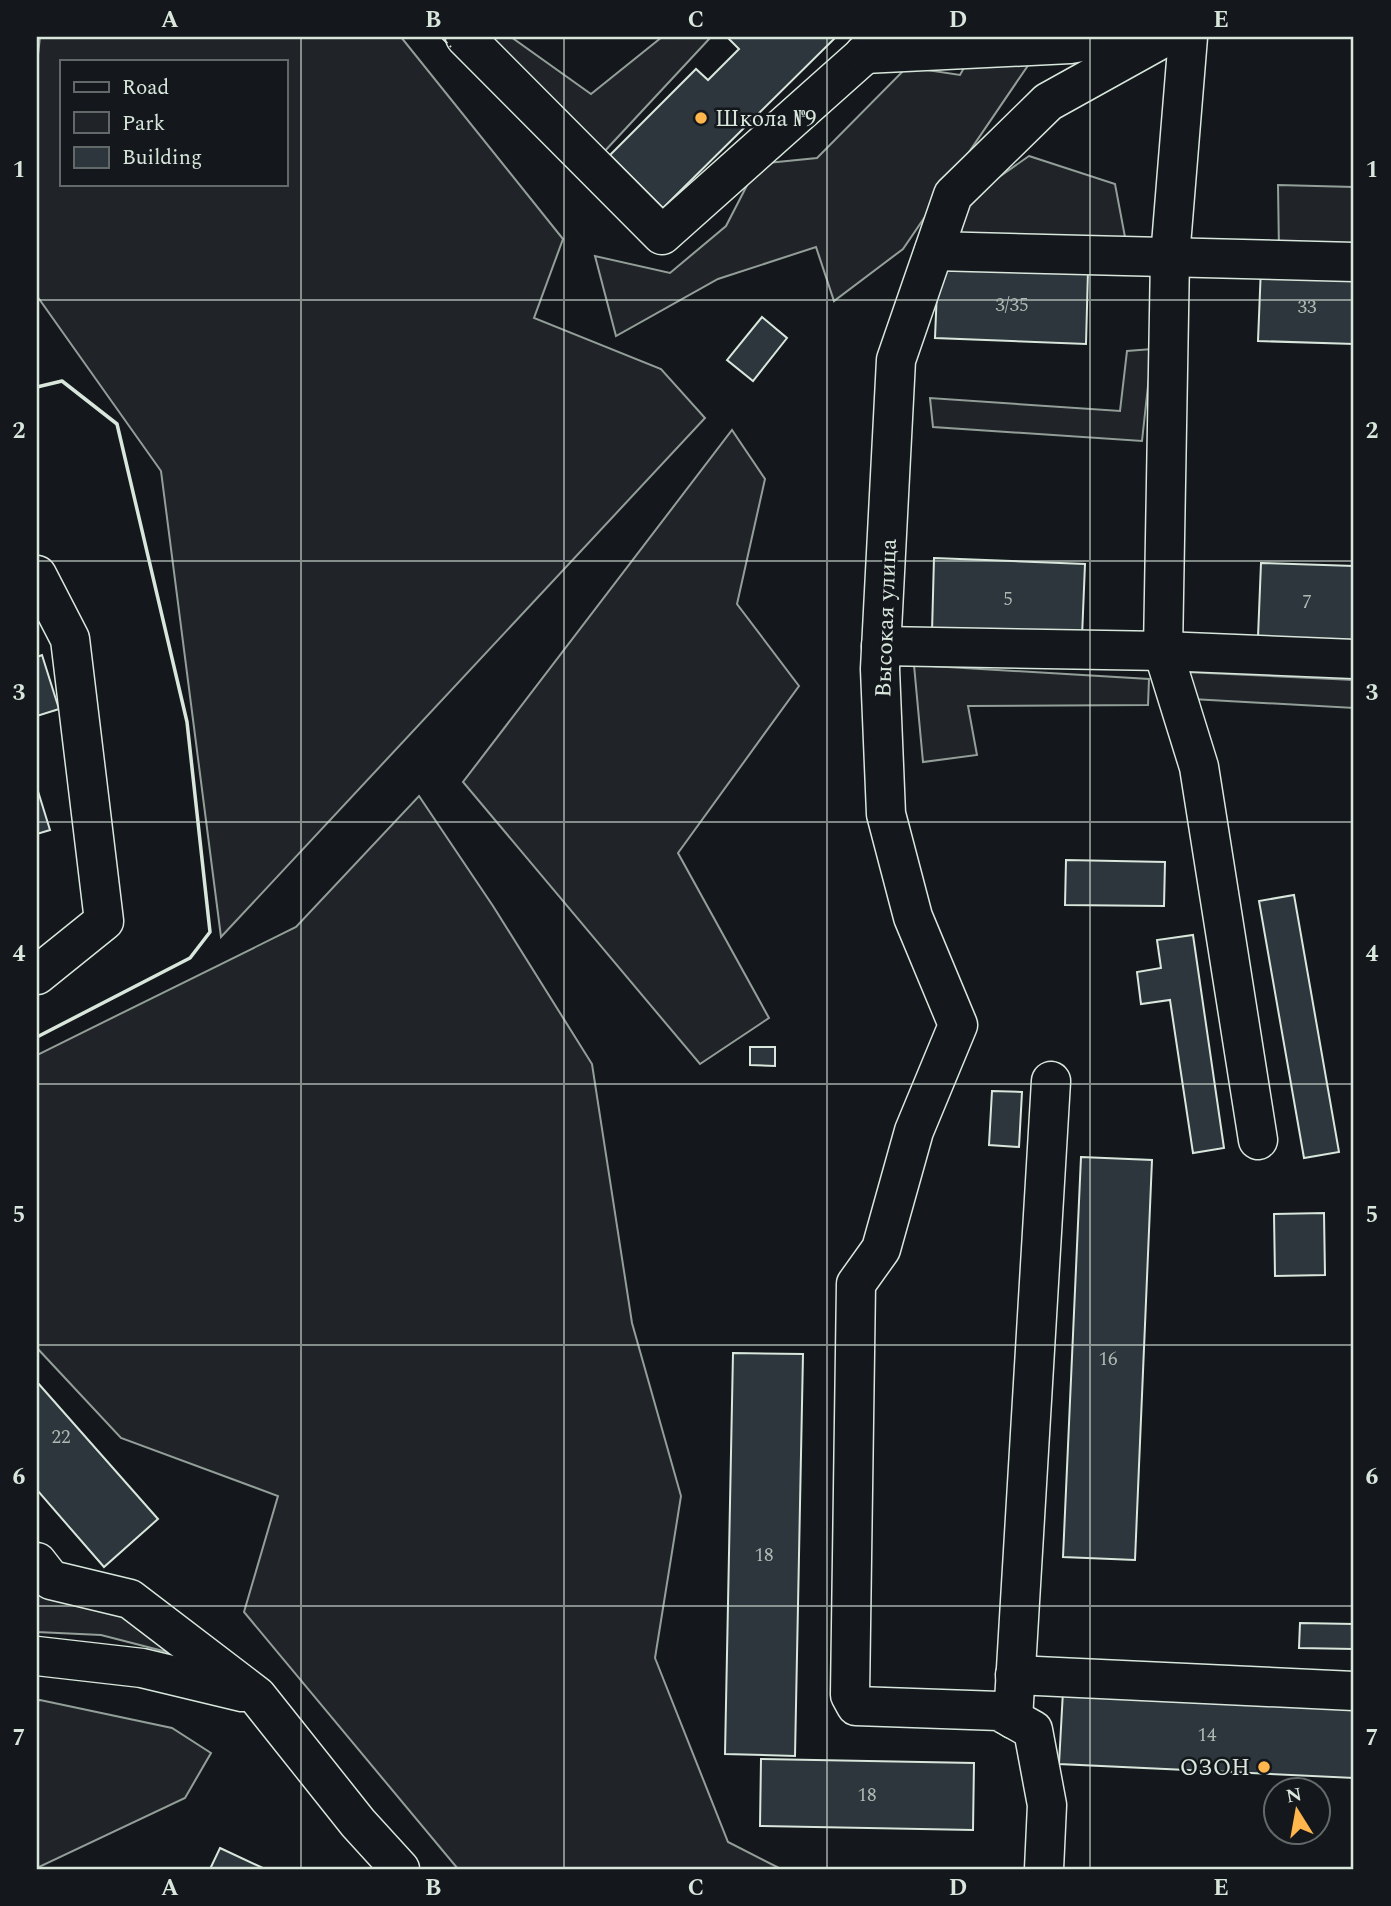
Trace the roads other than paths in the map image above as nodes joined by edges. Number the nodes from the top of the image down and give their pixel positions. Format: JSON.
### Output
{"nodes":[{"id":1,"x":465,"y":37,"type":"edge"},
{"id":2,"x":1111,"y":37,"type":"edge"},
{"id":3,"x":1165,"y":37,"type":"edge"},
{"id":4,"x":1188,"y":37,"type":"edge"},
{"id":5,"x":874,"y":46,"type":"edge"},
{"id":6,"x":934,"y":251,"type":"junction"},
{"id":7,"x":1170,"y":257,"type":"junction"},
{"id":8,"x":1354,"y":262,"type":"edge"},
{"id":9,"x":37,"y":575,"type":"edge"},
{"id":10,"x":881,"y":646,"type":"junction"},
{"id":11,"x":1163,"y":651,"type":"junction"},
{"id":12,"x":1354,"y":659,"type":"edge"},
{"id":13,"x":37,"y":975,"type":"edge"},
{"id":14,"x":1051,"y":1081,"type":"dead end"},
{"id":15,"x":1258,"y":1140,"type":"dead end"},
{"id":16,"x":37,"y":1562,"type":"edge"},
{"id":17,"x":37,"y":1656,"type":"edge"},
{"id":18,"x":1015,"y":1675,"type":"junction"},
{"id":19,"x":1354,"y":1691,"type":"edge"},
{"id":20,"x":257,"y":1696,"type":"junction"},
{"id":21,"x":1013,"y":1719,"type":"junction"},
{"id":22,"x":400,"y":1869,"type":"edge"},
{"id":23,"x":1044,"y":1869,"type":"edge"}],
"edges":[{"from":1,"to":5,"type":"street"},
{"from":2,"to":5,"type":"street"},
{"from":3,"to":6,"type":"street","name":"Высокая улица"},
{"from":4,"to":7,"type":"street"},
{"from":6,"to":7,"type":"street"},
{"from":6,"to":10,"type":"street","name":"Высокая улица"},
{"from":7,"to":8,"type":"street"},
{"from":7,"to":11,"type":"street"},
{"from":9,"to":13,"type":"street"},
{"from":10,"to":11,"type":"street"},
{"from":10,"to":21,"type":"street","name":"Высокая улица"},
{"from":11,"to":12,"type":"street"},
{"from":11,"to":15,"type":"street"},
{"from":14,"to":18,"type":"street"},
{"from":16,"to":20,"type":"street"},
{"from":17,"to":20,"type":"street"},
{"from":18,"to":19,"type":"street"},
{"from":18,"to":21,"type":"street"},
{"from":20,"to":22,"type":"street"},
{"from":21,"to":23,"type":"street"}]}
